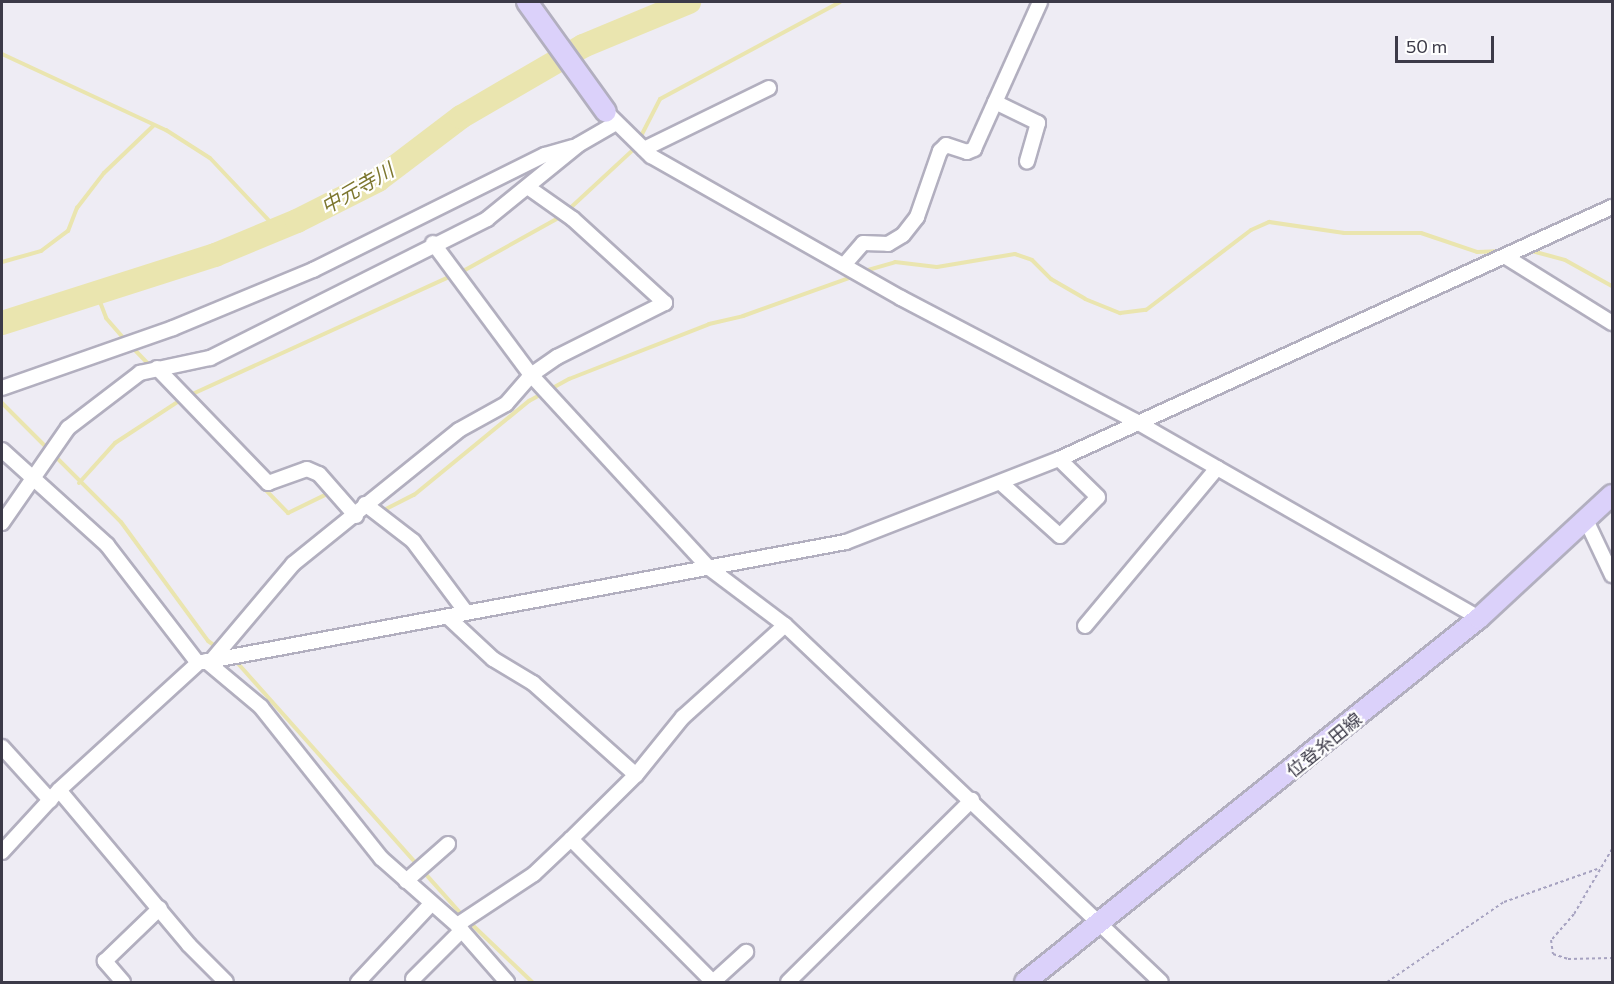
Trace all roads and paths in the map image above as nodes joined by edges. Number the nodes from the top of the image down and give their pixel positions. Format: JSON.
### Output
{"nodes":[{"id":1,"x":527,"y":2,"type":"edge"},
{"id":2,"x":1041,"y":2,"type":"edge"},
{"id":3,"x":769,"y":88,"type":"dead end"},
{"id":4,"x":995,"y":102,"type":"junction"},
{"id":5,"x":611,"y":117,"type":"junction"},
{"id":6,"x":578,"y":145,"type":"junction"},
{"id":7,"x":644,"y":149,"type":"junction"},
{"id":8,"x":1026,"y":161,"type":"dead end"},
{"id":9,"x":529,"y":188,"type":"junction"},
{"id":10,"x":1612,"y":207,"type":"edge"},
{"id":11,"x":433,"y":243,"type":"junction"},
{"id":12,"x":1506,"y":257,"type":"junction"},
{"id":13,"x":843,"y":265,"type":"junction"},
{"id":14,"x":1612,"y":323,"type":"edge"},
{"id":15,"x":157,"y":368,"type":"junction"},
{"id":16,"x":531,"y":375,"type":"junction"},
{"id":17,"x":2,"y":388,"type":"edge"},
{"id":18,"x":1136,"y":421,"type":"junction"},
{"id":19,"x":2,"y":450,"type":"edge"},
{"id":20,"x":1059,"y":459,"type":"junction"},
{"id":21,"x":1216,"y":468,"type":"junction"},
{"id":22,"x":31,"y":475,"type":"junction"},
{"id":23,"x":1001,"y":483,"type":"junction"},
{"id":24,"x":1612,"y":495,"type":"edge"},
{"id":25,"x":365,"y":504,"type":"junction"},
{"id":26,"x":356,"y":516,"type":"junction"},
{"id":27,"x":1586,"y":519,"type":"junction"},
{"id":28,"x":2,"y":523,"type":"edge"},
{"id":29,"x":708,"y":567,"type":"junction"},
{"id":30,"x":1612,"y":575,"type":"edge"},
{"id":31,"x":466,"y":612,"type":"junction"},
{"id":32,"x":448,"y":618,"type":"junction"},
{"id":33,"x":1479,"y":618,"type":"junction"},
{"id":34,"x":785,"y":626,"type":"junction"},
{"id":35,"x":1085,"y":626,"type":"dead end"},
{"id":36,"x":205,"y":661,"type":"junction"},
{"id":37,"x":2,"y":747,"type":"edge"},
{"id":38,"x":636,"y":775,"type":"junction"},
{"id":39,"x":54,"y":795,"type":"junction"},
{"id":40,"x":972,"y":800,"type":"junction"},
{"id":41,"x":571,"y":839,"type":"junction"},
{"id":42,"x":448,"y":843,"type":"dead end"},
{"id":43,"x":1612,"y":849,"type":"edge"},
{"id":44,"x":2,"y":852,"type":"edge"},
{"id":45,"x":1597,"y":869,"type":"junction"},
{"id":46,"x":406,"y":881,"type":"junction"},
{"id":47,"x":431,"y":904,"type":"junction"},
{"id":48,"x":160,"y":908,"type":"junction"},
{"id":49,"x":1098,"y":922,"type":"junction"},
{"id":50,"x":459,"y":928,"type":"junction"},
{"id":51,"x":746,"y":952,"type":"dead end"},
{"id":52,"x":1612,"y":958,"type":"edge"},
{"id":53,"x":413,"y":979,"type":"dead end"},
{"id":54,"x":123,"y":982,"type":"edge"},
{"id":55,"x":226,"y":982,"type":"edge"},
{"id":56,"x":358,"y":982,"type":"edge"},
{"id":57,"x":507,"y":982,"type":"edge"},
{"id":58,"x":713,"y":982,"type":"edge"},
{"id":59,"x":788,"y":982,"type":"edge"},
{"id":60,"x":1025,"y":982,"type":"edge"},
{"id":61,"x":1161,"y":982,"type":"edge"},
{"id":62,"x":1387,"y":982,"type":"edge"}],
"edges":[{"from":1,"to":5,"type":"main road"},
{"from":2,"to":4,"type":"street"},
{"from":3,"to":7,"type":"street"},
{"from":4,"to":8,"type":"street"},
{"from":4,"to":13,"type":"street"},
{"from":5,"to":6,"type":"street"},
{"from":5,"to":7,"type":"street"},
{"from":6,"to":9,"type":"street"},
{"from":6,"to":17,"type":"street"},
{"from":7,"to":13,"type":"street"},
{"from":9,"to":11,"type":"street"},
{"from":9,"to":16,"type":"street"},
{"from":10,"to":12,"type":"street"},
{"from":11,"to":15,"type":"street"},
{"from":11,"to":16,"type":"street"},
{"from":12,"to":14,"type":"street"},
{"from":12,"to":18,"type":"street"},
{"from":13,"to":18,"type":"street"},
{"from":15,"to":22,"type":"street"},
{"from":15,"to":26,"type":"street"},
{"from":16,"to":25,"type":"street"},
{"from":16,"to":29,"type":"street"},
{"from":18,"to":20,"type":"street"},
{"from":18,"to":21,"type":"street"},
{"from":19,"to":22,"type":"street"},
{"from":20,"to":23,"type":"street"},
{"from":20,"to":23,"type":"street"},
{"from":21,"to":33,"type":"street"},
{"from":21,"to":35,"type":"street"},
{"from":22,"to":28,"type":"street"},
{"from":22,"to":36,"type":"street"},
{"from":23,"to":29,"type":"street"},
{"from":24,"to":27,"type":"main road","name":"位登糸田線"},
{"from":25,"to":26,"type":"street"},
{"from":25,"to":31,"type":"street"},
{"from":26,"to":36,"type":"street"},
{"from":27,"to":30,"type":"street"},
{"from":27,"to":33,"type":"main road","name":"位登糸田線"},
{"from":29,"to":31,"type":"street"},
{"from":29,"to":34,"type":"street"},
{"from":31,"to":32,"type":"street"},
{"from":32,"to":36,"type":"street"},
{"from":32,"to":38,"type":"street"},
{"from":33,"to":49,"type":"main road","name":"位登糸田線"},
{"from":34,"to":38,"type":"street"},
{"from":34,"to":40,"type":"street"},
{"from":36,"to":39,"type":"street"},
{"from":36,"to":46,"type":"street"},
{"from":37,"to":39,"type":"street"},
{"from":38,"to":41,"type":"street"},
{"from":39,"to":44,"type":"street"},
{"from":39,"to":48,"type":"street"},
{"from":40,"to":49,"type":"street"},
{"from":40,"to":59,"type":"street"},
{"from":41,"to":50,"type":"street"},
{"from":41,"to":58,"type":"street"},
{"from":42,"to":46,"type":"street"},
{"from":43,"to":45,"type":"path"},
{"from":45,"to":52,"type":"path"},
{"from":45,"to":62,"type":"path"},
{"from":46,"to":47,"type":"street"},
{"from":47,"to":50,"type":"street"},
{"from":47,"to":56,"type":"street"},
{"from":48,"to":54,"type":"street"},
{"from":48,"to":55,"type":"street"},
{"from":49,"to":60,"type":"main road","name":"位登糸田線"},
{"from":49,"to":61,"type":"street"},
{"from":50,"to":53,"type":"street"},
{"from":50,"to":57,"type":"street"},
{"from":51,"to":58,"type":"street"}]}
